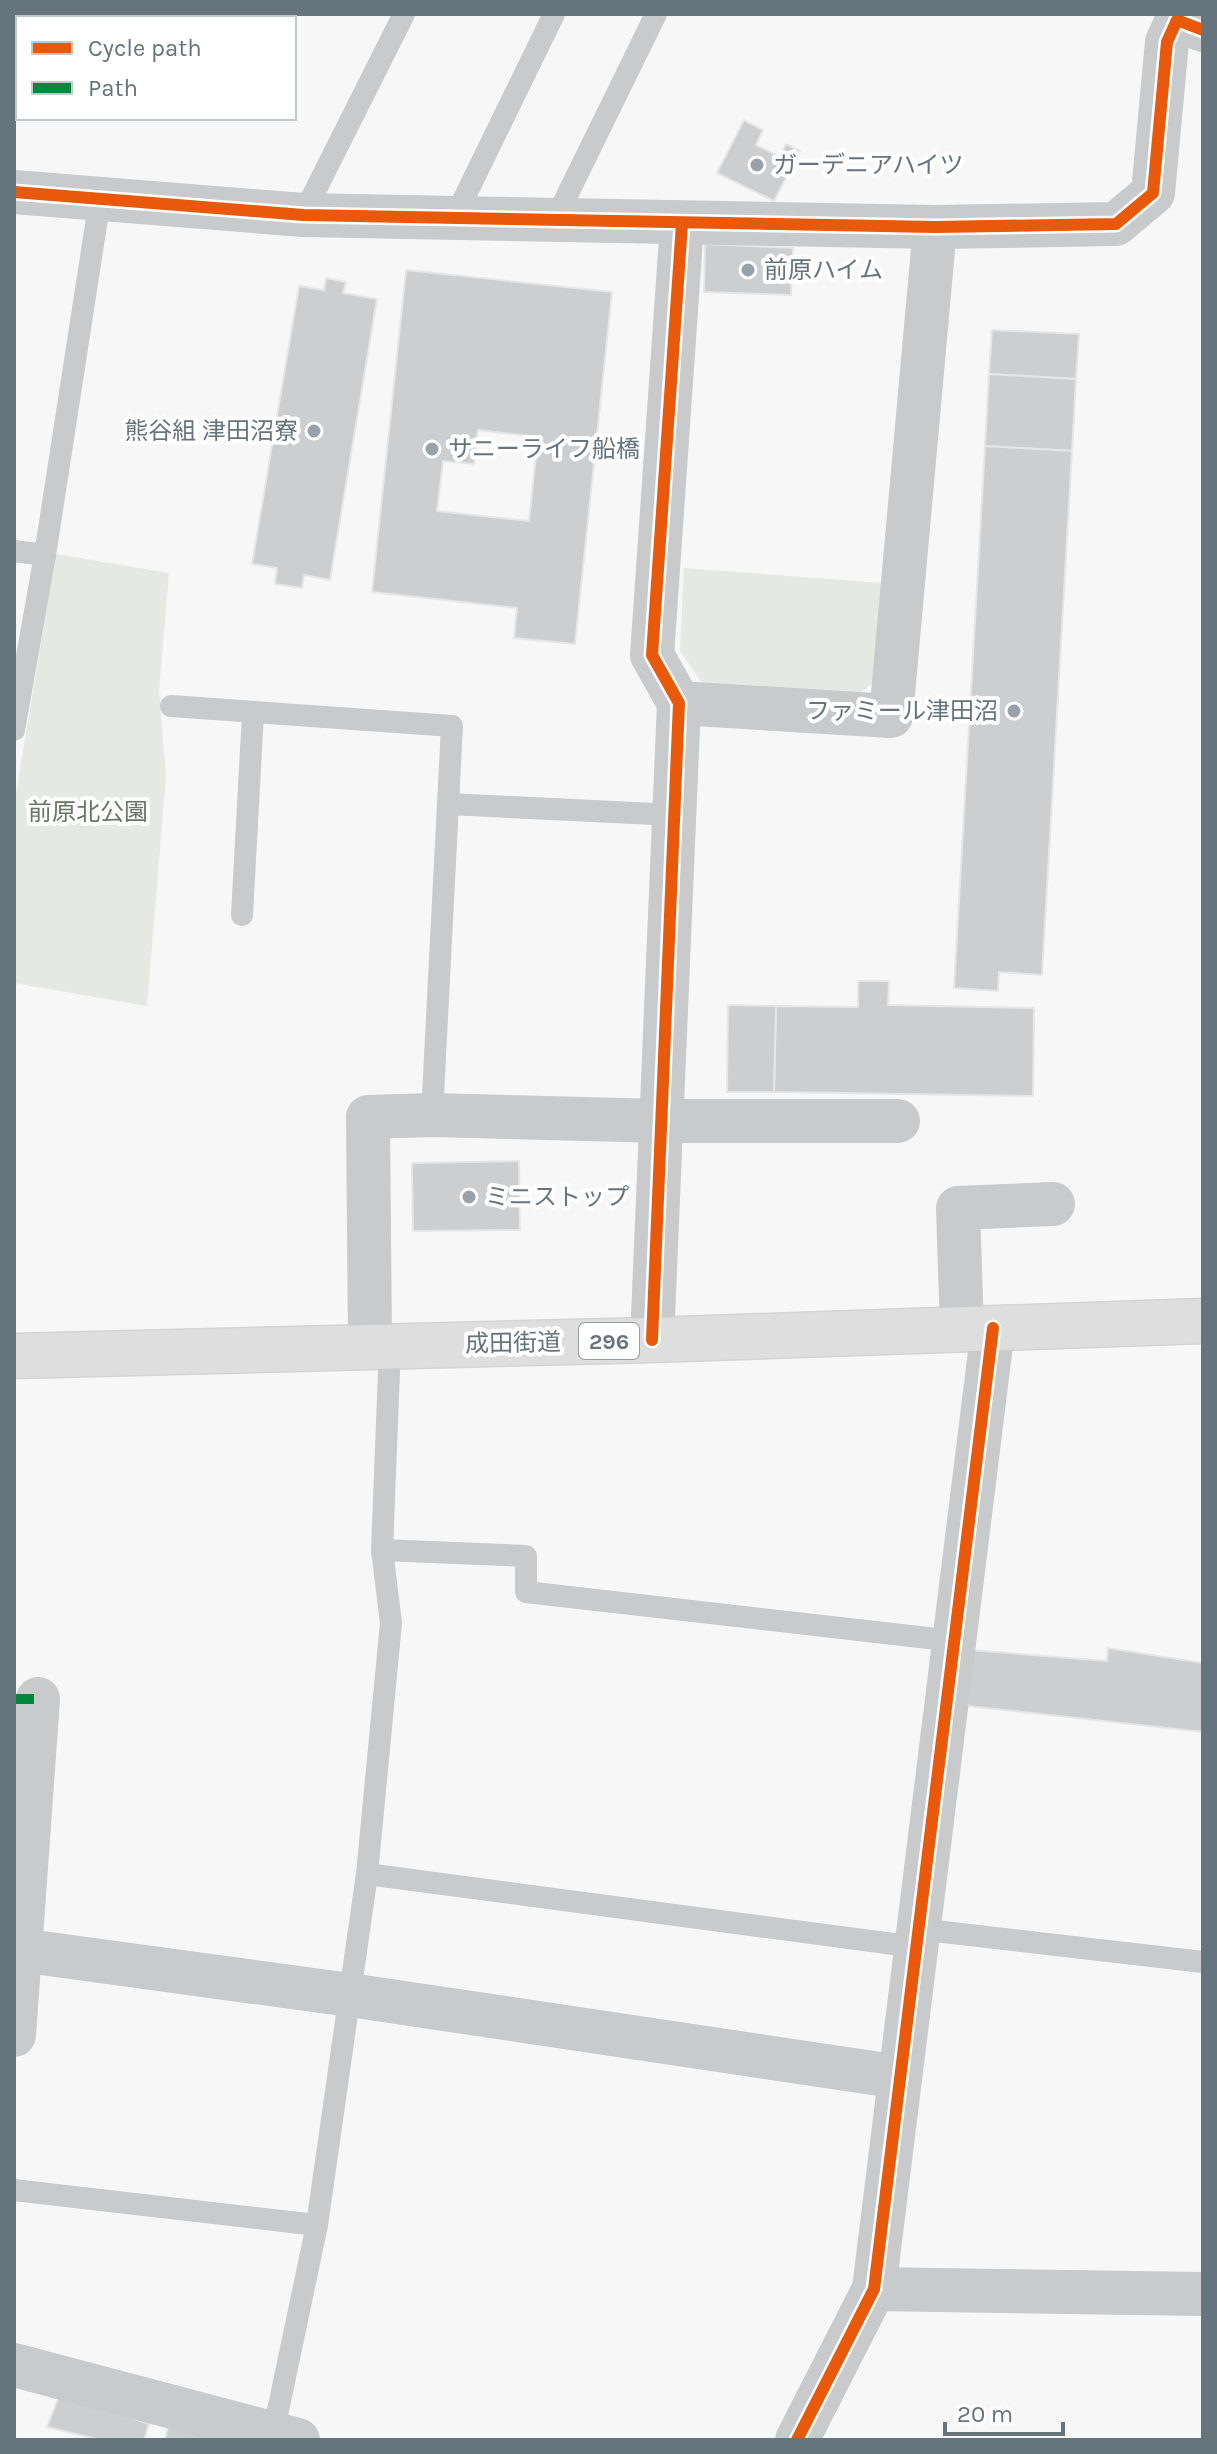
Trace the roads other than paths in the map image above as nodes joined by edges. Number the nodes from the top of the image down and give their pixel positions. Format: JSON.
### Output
{"nodes":[{"id":1,"x":404,"y":14,"type":"edge"},
{"id":2,"x":554,"y":14,"type":"edge"},
{"id":3,"x":656,"y":14,"type":"edge"},
{"id":4,"x":1203,"y":30,"type":"edge"},
{"id":5,"x":14,"y":192,"type":"edge"},
{"id":6,"x":100,"y":199,"type":"junction"},
{"id":7,"x":303,"y":215,"type":"junction"},
{"id":8,"x":454,"y":219,"type":"junction"},
{"id":9,"x":555,"y":220,"type":"junction"},
{"id":10,"x":682,"y":224,"type":"junction"},
{"id":11,"x":935,"y":227,"type":"junction"},
{"id":12,"x":14,"y":551,"type":"edge"},
{"id":13,"x":45,"y":555,"type":"junction"},
{"id":14,"x":679,"y":703,"type":"junction"},
{"id":15,"x":171,"y":706,"type":"dead end"},
{"id":16,"x":253,"y":713,"type":"junction"},
{"id":17,"x":14,"y":730,"type":"edge"},
{"id":18,"x":449,"y":804,"type":"junction"},
{"id":19,"x":675,"y":815,"type":"junction"},
{"id":20,"x":242,"y":915,"type":"dead end"},
{"id":21,"x":432,"y":1115,"type":"junction"},
{"id":22,"x":661,"y":1121,"type":"junction"},
{"id":23,"x":898,"y":1121,"type":"dead end"},
{"id":24,"x":1053,"y":1204,"type":"dead end"},
{"id":25,"x":1203,"y":1321,"type":"edge"},
{"id":26,"x":977,"y":1328,"type":"junction"},
{"id":27,"x":652,"y":1340,"type":"junction"},
{"id":28,"x":380,"y":1346,"type":"junction"},
{"id":29,"x":14,"y":1356,"type":"edge"},
{"id":30,"x":382,"y":1550,"type":"junction"},
{"id":31,"x":954,"y":1641,"type":"junction"},
{"id":32,"x":38,"y":1699,"type":"dead end"},
{"id":33,"x":367,"y":1874,"type":"junction"},
{"id":34,"x":917,"y":1938,"type":"junction"},
{"id":35,"x":20,"y":1950,"type":"junction"},
{"id":36,"x":1203,"y":1962,"type":"edge"},
{"id":37,"x":350,"y":1995,"type":"junction"},
{"id":38,"x":14,"y":2035,"type":"edge"},
{"id":39,"x":900,"y":2077,"type":"junction"},
{"id":40,"x":14,"y":2190,"type":"edge"},
{"id":41,"x":317,"y":2225,"type":"junction"},
{"id":42,"x":874,"y":2289,"type":"junction"},
{"id":43,"x":1203,"y":2294,"type":"edge"},
{"id":44,"x":14,"y":2365,"type":"edge"},
{"id":45,"x":281,"y":2438,"type":"edge"},
{"id":46,"x":804,"y":2438,"type":"edge"}],
"edges":[{"from":1,"to":7,"type":"lane"},
{"from":2,"to":8,"type":"lane"},
{"from":3,"to":9,"type":"lane"},
{"from":4,"to":11,"type":"street"},
{"from":5,"to":6,"type":"street"},
{"from":6,"to":7,"type":"street"},
{"from":6,"to":13,"type":"lane"},
{"from":7,"to":8,"type":"street"},
{"from":8,"to":9,"type":"street"},
{"from":9,"to":10,"type":"street"},
{"from":10,"to":11,"type":"street"},
{"from":10,"to":14,"type":"street"},
{"from":11,"to":14,"type":"street"},
{"from":12,"to":13,"type":"lane"},
{"from":13,"to":17,"type":"lane"},
{"from":14,"to":19,"type":"street"},
{"from":15,"to":16,"type":"lane"},
{"from":16,"to":18,"type":"lane"},
{"from":16,"to":20,"type":"lane"},
{"from":18,"to":19,"type":"lane"},
{"from":18,"to":21,"type":"lane"},
{"from":19,"to":22,"type":"street"},
{"from":21,"to":22,"type":"street"},
{"from":21,"to":28,"type":"street"},
{"from":22,"to":23,"type":"street"},
{"from":22,"to":27,"type":"street"},
{"from":24,"to":26,"type":"street"},
{"from":25,"to":26,"type":"highway","name":"成田街道","number":"296"},
{"from":26,"to":27,"type":"highway","name":"成田街道","number":"296"},
{"from":26,"to":31,"type":"street"},
{"from":27,"to":28,"type":"highway","name":"成田街道","number":"296"},
{"from":28,"to":29,"type":"highway","name":"成田街道","number":"296"},
{"from":28,"to":30,"type":"lane"},
{"from":30,"to":31,"type":"lane"},
{"from":30,"to":33,"type":"lane"},
{"from":31,"to":34,"type":"street"},
{"from":32,"to":35,"type":"street"},
{"from":33,"to":34,"type":"lane"},
{"from":33,"to":37,"type":"lane"},
{"from":34,"to":36,"type":"lane"},
{"from":34,"to":39,"type":"street"},
{"from":35,"to":37,"type":"street"},
{"from":35,"to":38,"type":"street"},
{"from":37,"to":39,"type":"street"},
{"from":37,"to":41,"type":"lane"},
{"from":39,"to":42,"type":"street"},
{"from":40,"to":41,"type":"lane"},
{"from":41,"to":45,"type":"lane"},
{"from":42,"to":43,"type":"street"},
{"from":42,"to":46,"type":"street"},
{"from":44,"to":45,"type":"street"}]}
